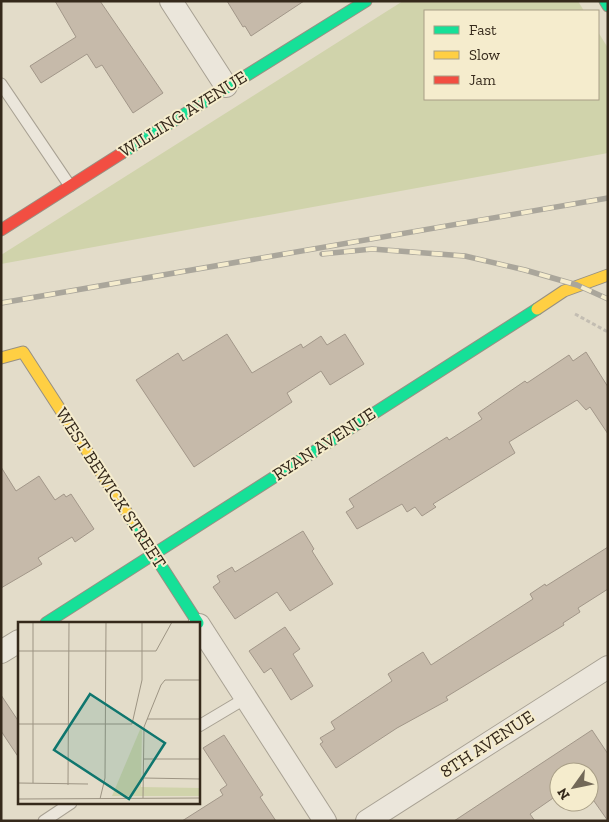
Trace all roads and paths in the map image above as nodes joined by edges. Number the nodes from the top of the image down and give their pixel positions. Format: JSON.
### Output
{"nodes":[{"id":1,"x":171,"y":1,"type":"edge"},
{"id":2,"x":366,"y":1,"type":"edge"},
{"id":3,"x":605,"y":1,"type":"edge"},
{"id":4,"x":608,"y":6,"type":"edge"},
{"id":5,"x":1,"y":84,"type":"edge"},
{"id":6,"x":226,"y":86,"type":"junction"},
{"id":7,"x":70,"y":186,"type":"junction"},
{"id":8,"x":1,"y":230,"type":"edge"},
{"id":9,"x":608,"y":275,"type":"edge"},
{"id":10,"x":564,"y":291,"type":"junction"},
{"id":11,"x":608,"y":332,"type":"edge"},
{"id":12,"x":1,"y":358,"type":"edge"},
{"id":13,"x":153,"y":554,"type":"junction"},
{"id":14,"x":48,"y":622,"type":"edge"},
{"id":15,"x":197,"y":622,"type":"edge"},
{"id":16,"x":200,"y":627,"type":"edge"},
{"id":17,"x":18,"y":642,"type":"edge"},
{"id":18,"x":1,"y":652,"type":"edge"},
{"id":19,"x":608,"y":666,"type":"edge"},
{"id":20,"x":246,"y":698,"type":"junction"},
{"id":21,"x":200,"y":725,"type":"edge"},
{"id":22,"x":70,"y":804,"type":"edge"},
{"id":23,"x":44,"y":821,"type":"edge"},
{"id":24,"x":325,"y":821,"type":"edge"},
{"id":25,"x":367,"y":821,"type":"edge"}],
"edges":[{"from":1,"to":6,"type":"street"},
{"from":2,"to":6,"type":"street","name":"WILLING AVENUE"},
{"from":3,"to":4,"type":"street"},
{"from":5,"to":7,"type":"lane"},
{"from":6,"to":7,"type":"street","name":"WILLING AVENUE"},
{"from":7,"to":8,"type":"street","name":"WILLING AVENUE"},
{"from":9,"to":10,"type":"street","name":"RYAN AVENUE"},
{"from":10,"to":11,"type":"path"},
{"from":10,"to":13,"type":"street","name":"RYAN AVENUE"},
{"from":12,"to":13,"type":"street","name":"WEST BEWICK STREET"},
{"from":13,"to":14,"type":"street","name":"RYAN AVENUE"},
{"from":13,"to":15,"type":"street","name":"WEST BEWICK STREET"},
{"from":16,"to":20,"type":"street","name":"WEST BEWICK STREET"},
{"from":17,"to":18,"type":"street"},
{"from":19,"to":25,"type":"street","name":"8TH AVENUE"},
{"from":20,"to":21,"type":"lane"},
{"from":20,"to":24,"type":"street","name":"WEST BEWICK STREET"},
{"from":22,"to":23,"type":"lane"}]}
